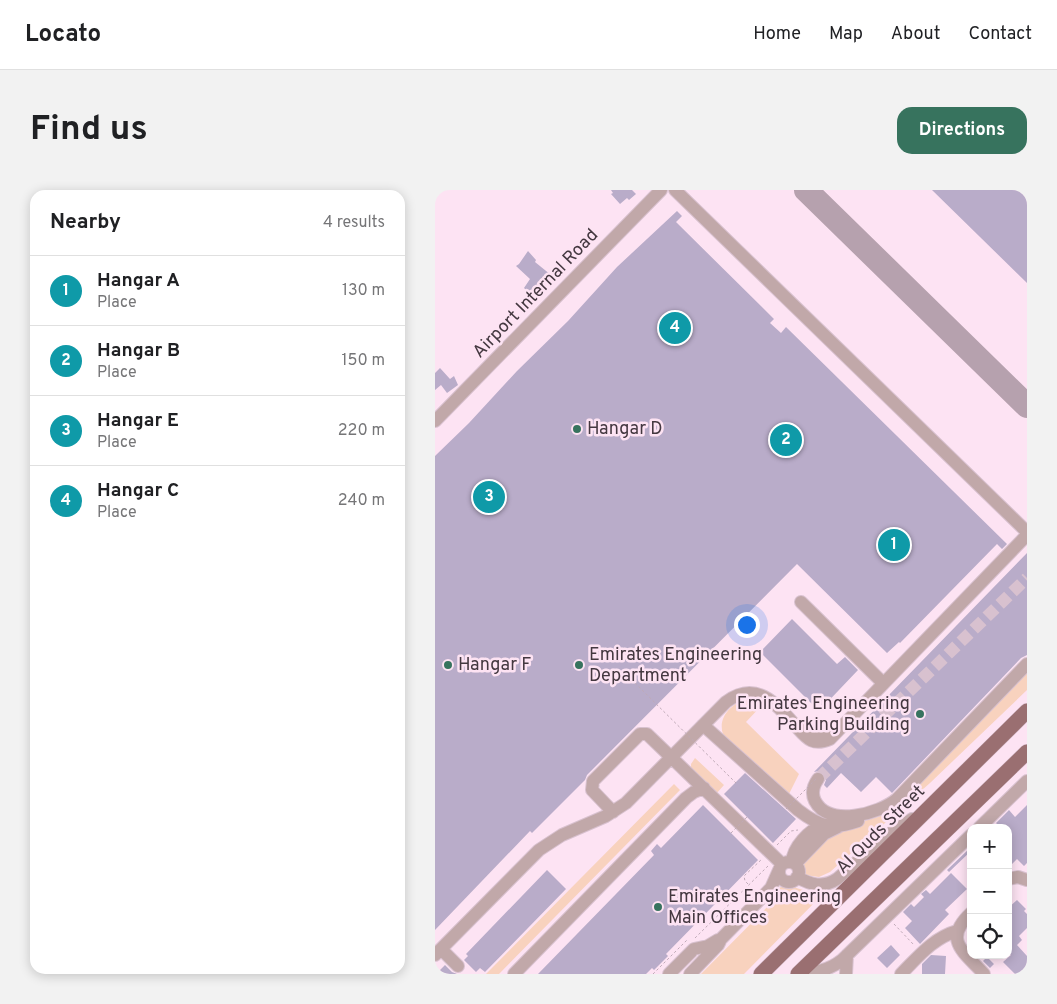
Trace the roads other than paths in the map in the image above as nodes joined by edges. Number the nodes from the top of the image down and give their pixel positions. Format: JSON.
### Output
{"nodes":[{"id":1,"x":661,"y":190,"type":"edge"},
{"id":2,"x":675,"y":190,"type":"edge"},
{"id":3,"x":435,"y":421,"type":"edge"},
{"id":4,"x":1027,"y":533,"type":"edge"},
{"id":5,"x":801,"y":602,"type":"dead end"},
{"id":6,"x":1027,"y":664,"type":"edge"},
{"id":7,"x":883,"y":683,"type":"junction"},
{"id":8,"x":1027,"y":711,"type":"edge"},
{"id":9,"x":703,"y":725,"type":"junction"},
{"id":10,"x":1027,"y":752,"type":"edge"},
{"id":11,"x":672,"y":757,"type":"junction"},
{"id":12,"x":818,"y":778,"type":"tunnel mouth"},
{"id":13,"x":1027,"y":781,"type":"edge"},
{"id":14,"x":704,"y":788,"type":"junction"},
{"id":15,"x":931,"y":807,"type":"junction"},
{"id":16,"x":875,"y":811,"type":"junction"},
{"id":17,"x":613,"y":812,"type":"junction"},
{"id":18,"x":983,"y":824,"type":"edge"},
{"id":19,"x":823,"y":825,"type":"junction"},
{"id":20,"x":840,"y":826,"type":"junction"},
{"id":21,"x":967,"y":839,"type":"edge"},
{"id":22,"x":789,"y":870,"type":"junction"},
{"id":23,"x":970,"y":914,"type":"edge"},
{"id":24,"x":957,"y":931,"type":"junction"},
{"id":25,"x":721,"y":939,"type":"junction"},
{"id":26,"x":438,"y":953,"type":"edge"},
{"id":27,"x":847,"y":954,"type":"junction"},
{"id":28,"x":458,"y":966,"type":"dead end"},
{"id":29,"x":679,"y":968,"type":"edge"},
{"id":30,"x":693,"y":971,"type":"edge"},
{"id":31,"x":826,"y":973,"type":"edge"},
{"id":32,"x":514,"y":974,"type":"edge"},
{"id":33,"x":761,"y":974,"type":"edge"},
{"id":34,"x":798,"y":974,"type":"edge"},
{"id":35,"x":846,"y":974,"type":"edge"},
{"id":36,"x":901,"y":974,"type":"edge"},
{"id":37,"x":984,"y":974,"type":"edge"}],
"edges":[{"from":1,"to":3,"type":"street","name":"Airport Internal Road"},
{"from":2,"to":4,"type":"street"},
{"from":4,"to":7,"type":"street"},
{"from":5,"to":7,"type":"street"},
{"from":6,"to":16,"type":"street"},
{"from":7,"to":9,"type":"street"},
{"from":8,"to":15,"type":"main road","name":"Al Quds Street"},
{"from":9,"to":11,"type":"street"},
{"from":9,"to":19,"type":"street"},
{"from":10,"to":34,"type":"main road"},
{"from":11,"to":14,"type":"street"},
{"from":11,"to":17,"type":"street"},
{"from":11,"to":17,"type":"street"},
{"from":12,"to":16,"type":"street"},
{"from":13,"to":18,"type":"street"},
{"from":14,"to":22,"type":"street"},
{"from":14,"to":32,"type":"street"},
{"from":15,"to":22,"type":"street"},
{"from":15,"to":33,"type":"main road","name":"Al Quds Street"},
{"from":16,"to":20,"type":"street"},
{"from":17,"to":26,"type":"street"},
{"from":19,"to":20,"type":"street"},
{"from":19,"to":22,"type":"street"},
{"from":20,"to":22,"type":"street"},
{"from":21,"to":27,"type":"street"},
{"from":22,"to":25,"type":"street"},
{"from":23,"to":24,"type":"street"},
{"from":24,"to":36,"type":"street"},
{"from":24,"to":37,"type":"street"},
{"from":25,"to":29,"type":"street"},
{"from":25,"to":30,"type":"street"},
{"from":26,"to":28,"type":"street"},
{"from":27,"to":31,"type":"street"},
{"from":27,"to":35,"type":"street"},
{"from":29,"to":30,"type":"street"},
{"from":31,"to":34,"type":"street"}]}
